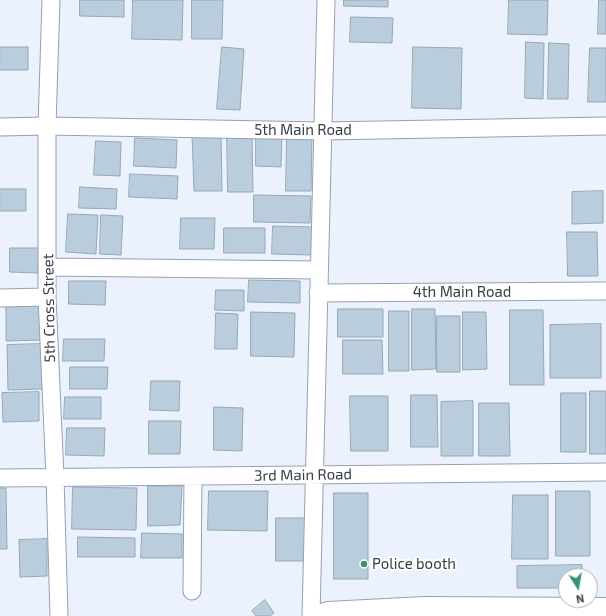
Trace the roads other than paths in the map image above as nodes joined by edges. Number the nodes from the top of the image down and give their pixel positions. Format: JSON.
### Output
{"nodes":[{"id":1,"x":50,"y":0,"type":"edge"},
{"id":2,"x":326,"y":0,"type":"edge"},
{"id":3,"x":48,"y":126,"type":"junction"},
{"id":4,"x":606,"y":126,"type":"edge"},
{"id":5,"x":0,"y":127,"type":"edge"},
{"id":6,"x":323,"y":131,"type":"junction"},
{"id":7,"x":48,"y":267,"type":"junction"},
{"id":8,"x":319,"y":270,"type":"junction"},
{"id":9,"x":606,"y":291,"type":"edge"},
{"id":10,"x":318,"y":292,"type":"junction"},
{"id":11,"x":47,"y":297,"type":"junction"},
{"id":12,"x":0,"y":298,"type":"edge"},
{"id":13,"x":606,"y":472,"type":"edge"},
{"id":14,"x":314,"y":474,"type":"junction"},
{"id":15,"x":193,"y":476,"type":"junction"},
{"id":16,"x":55,"y":477,"type":"junction"},
{"id":17,"x":0,"y":478,"type":"edge"},
{"id":18,"x":192,"y":590,"type":"dead end"},
{"id":19,"x":606,"y":609,"type":"edge"},
{"id":20,"x":59,"y":616,"type":"edge"},
{"id":21,"x":311,"y":616,"type":"edge"},
{"id":22,"x":317,"y":616,"type":"edge"}],
"edges":[{"from":1,"to":3,"type":"street","name":"5th Cross Street"},
{"from":2,"to":6,"type":"street"},
{"from":3,"to":5,"type":"street","name":"5th Main Road"},
{"from":3,"to":6,"type":"street","name":"5th Main Road"},
{"from":3,"to":7,"type":"street","name":"5th Cross Street"},
{"from":4,"to":6,"type":"street","name":"5th Main Road"},
{"from":6,"to":8,"type":"street"},
{"from":7,"to":8,"type":"street"},
{"from":7,"to":11,"type":"street","name":"5th Cross Street"},
{"from":8,"to":10,"type":"street"},
{"from":9,"to":10,"type":"street","name":"4th Main Road"},
{"from":10,"to":14,"type":"street"},
{"from":11,"to":12,"type":"street"},
{"from":11,"to":16,"type":"street","name":"5th Cross Street"},
{"from":13,"to":14,"type":"street","name":"3rd Main Road"},
{"from":14,"to":15,"type":"street","name":"3rd Main Road"},
{"from":14,"to":21,"type":"street"},
{"from":15,"to":16,"type":"street","name":"3rd Main Road"},
{"from":15,"to":18,"type":"street"},
{"from":16,"to":17,"type":"street","name":"3rd Main Road"},
{"from":16,"to":20,"type":"street","name":"5th Cross Street"},
{"from":19,"to":22,"type":"main road"}]}
